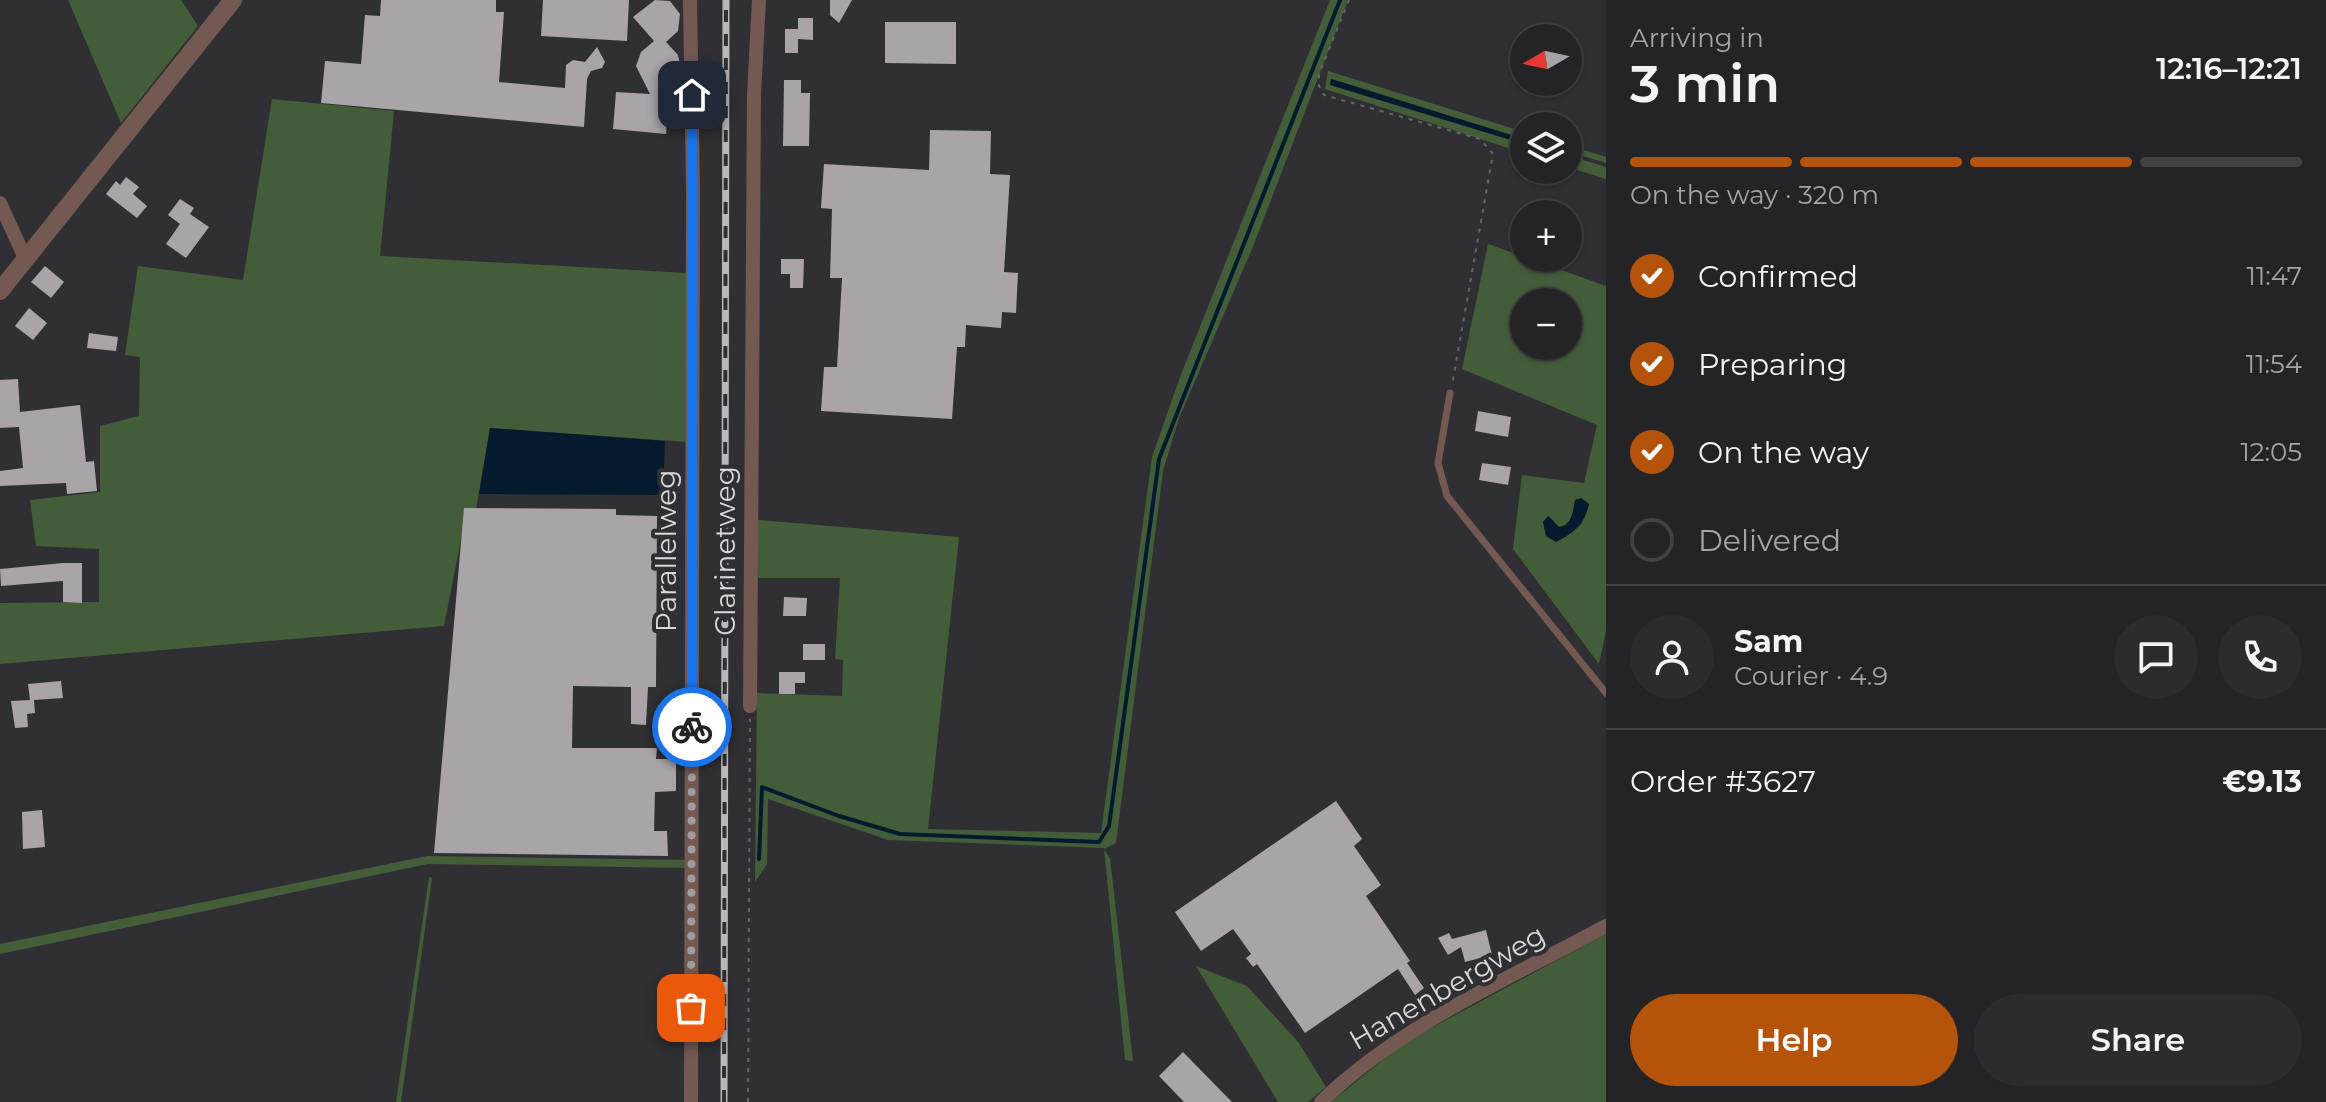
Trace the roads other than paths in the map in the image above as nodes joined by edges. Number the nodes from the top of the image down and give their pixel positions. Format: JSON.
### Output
{"nodes":[{"id":1,"x":233,"y":0,"type":"edge"},
{"id":2,"x":690,"y":0,"type":"edge"},
{"id":3,"x":759,"y":0,"type":"edge"},
{"id":4,"x":0,"y":203,"type":"edge"},
{"id":5,"x":25,"y":258,"type":"junction"},
{"id":6,"x":0,"y":291,"type":"edge"},
{"id":7,"x":1450,"y":393,"type":"road end"},
{"id":8,"x":1606,"y":693,"type":"edge"},
{"id":9,"x":750,"y":706,"type":"road end"},
{"id":10,"x":1606,"y":926,"type":"edge"},
{"id":11,"x":691,"y":1102,"type":"edge"},
{"id":12,"x":1321,"y":1102,"type":"edge"}],
"edges":[{"from":1,"to":5,"type":"street"},
{"from":2,"to":11,"type":"street","name":"Parallelweg"},
{"from":3,"to":9,"type":"street","name":"Clarinetweg"},
{"from":4,"to":5,"type":"street"},
{"from":5,"to":6,"type":"street"},
{"from":7,"to":8,"type":"lane"},
{"from":10,"to":12,"type":"street","name":"Hanenbergweg"}]}
